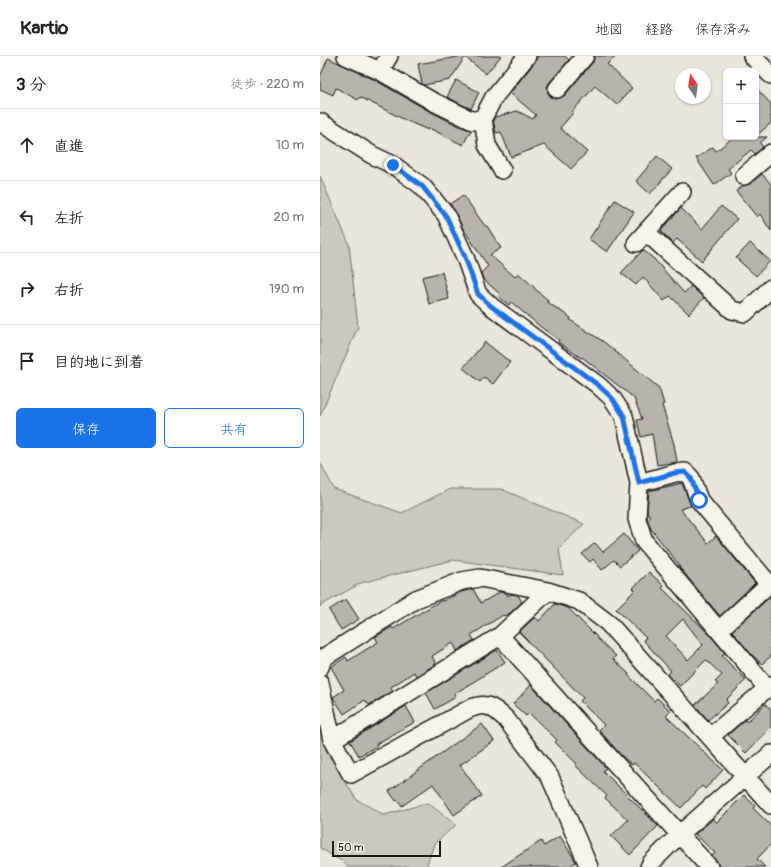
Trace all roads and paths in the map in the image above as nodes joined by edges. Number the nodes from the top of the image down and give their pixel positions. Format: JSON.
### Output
{"nodes":[{"id":1,"x":346,"y":56,"type":"edge"},
{"id":2,"x":389,"y":56,"type":"edge"},
{"id":3,"x":527,"y":56,"type":"edge"},
{"id":4,"x":585,"y":56,"type":"edge"},
{"id":5,"x":752,"y":56,"type":"edge"},
{"id":6,"x":380,"y":71,"type":"junction"},
{"id":7,"x":771,"y":75,"type":"edge"},
{"id":8,"x":557,"y":89,"type":"dead end"},
{"id":9,"x":483,"y":118,"type":"junction"},
{"id":10,"x":320,"y":122,"type":"edge"},
{"id":11,"x":320,"y":132,"type":"edge"},
{"id":12,"x":771,"y":152,"type":"edge"},
{"id":13,"x":372,"y":155,"type":"junction"},
{"id":14,"x":502,"y":170,"type":"dead end"},
{"id":15,"x":744,"y":176,"type":"dead end"},
{"id":16,"x":682,"y":192,"type":"dead end"},
{"id":17,"x":771,"y":288,"type":"edge"},
{"id":18,"x":639,"y":483,"type":"junction"},
{"id":19,"x":548,"y":591,"type":"junction"},
{"id":20,"x":719,"y":630,"type":"junction"},
{"id":21,"x":500,"y":636,"type":"junction"},
{"id":22,"x":320,"y":667,"type":"edge"},
{"id":23,"x":320,"y":683,"type":"edge"},
{"id":24,"x":769,"y":686,"type":"edge"},
{"id":25,"x":710,"y":737,"type":"junction"},
{"id":26,"x":332,"y":740,"type":"junction"},
{"id":27,"x":771,"y":754,"type":"edge"},
{"id":28,"x":745,"y":777,"type":"junction"},
{"id":29,"x":771,"y":805,"type":"edge"},
{"id":30,"x":680,"y":834,"type":"junction"},
{"id":31,"x":589,"y":867,"type":"edge"},
{"id":32,"x":648,"y":867,"type":"edge"},
{"id":33,"x":709,"y":867,"type":"edge"}],
"edges":[{"from":1,"to":6,"type":"street"},
{"from":2,"to":6,"type":"street"},
{"from":3,"to":9,"type":"street"},
{"from":4,"to":8,"type":"street"},
{"from":5,"to":7,"type":"street"},
{"from":6,"to":9,"type":"street"},
{"from":9,"to":14,"type":"street"},
{"from":10,"to":13,"type":"street"},
{"from":11,"to":13,"type":"street"},
{"from":12,"to":15,"type":"street"},
{"from":13,"to":18,"type":"street"},
{"from":16,"to":17,"type":"street"},
{"from":18,"to":20,"type":"street"},
{"from":18,"to":20,"type":"street"},
{"from":19,"to":21,"type":"street"},
{"from":19,"to":22,"type":"street"},
{"from":19,"to":25,"type":"street"},
{"from":20,"to":24,"type":"street"},
{"from":21,"to":26,"type":"street"},
{"from":21,"to":30,"type":"street"},
{"from":23,"to":26,"type":"street"},
{"from":24,"to":25,"type":"street"},
{"from":25,"to":28,"type":"street"},
{"from":26,"to":31,"type":"street"},
{"from":27,"to":28,"type":"street"},
{"from":28,"to":29,"type":"street"},
{"from":28,"to":30,"type":"street"},
{"from":30,"to":32,"type":"street"},
{"from":30,"to":33,"type":"street"}]}
